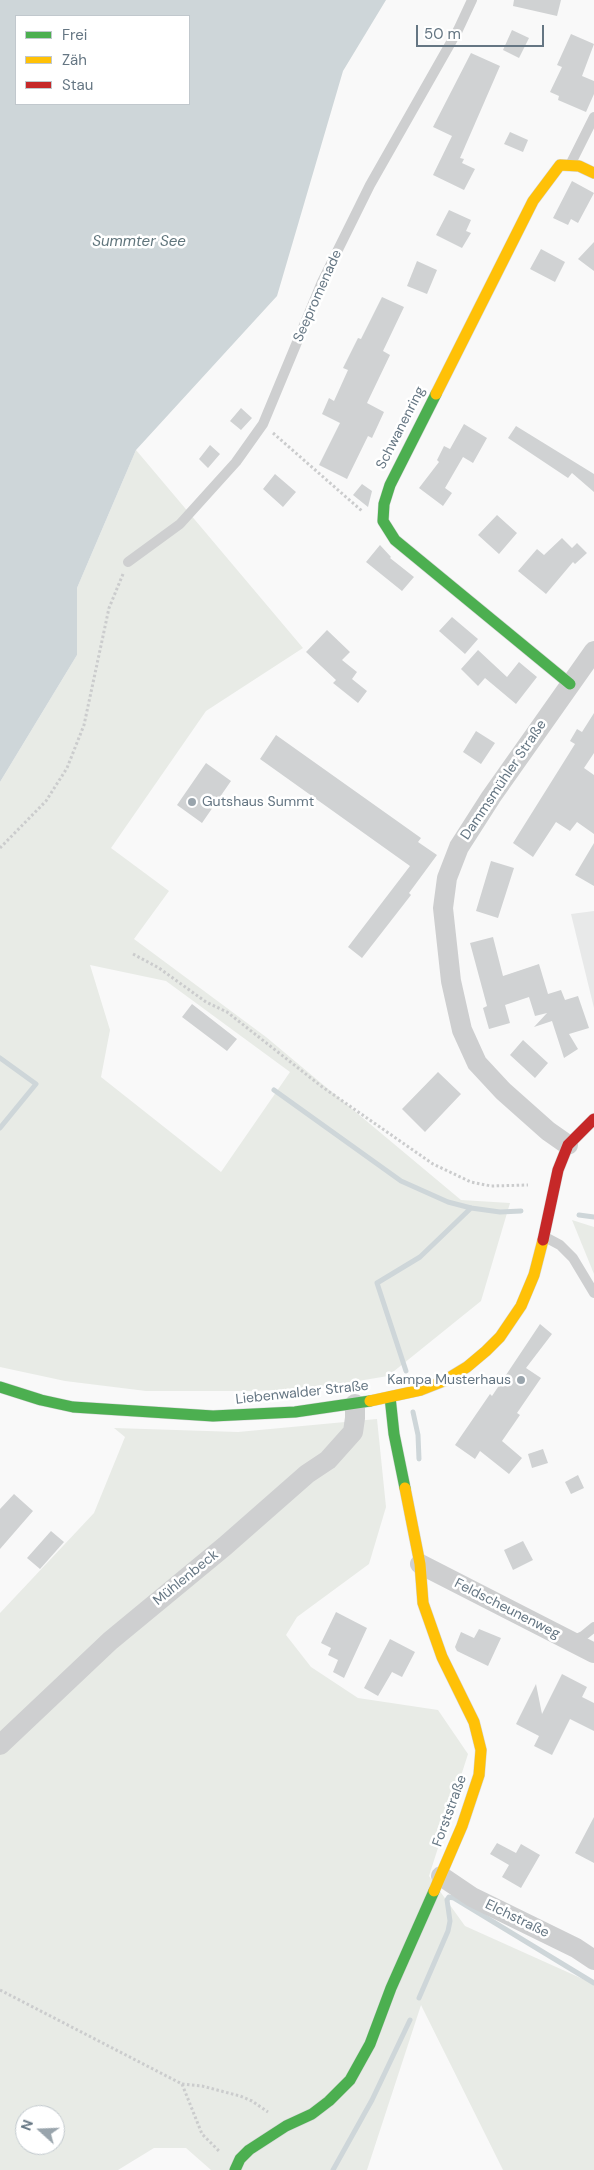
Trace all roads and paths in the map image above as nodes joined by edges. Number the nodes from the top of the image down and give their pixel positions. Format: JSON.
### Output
{"nodes":[{"id":1,"x":472,"y":0,"type":"edge"},
{"id":2,"x":594,"y":117,"type":"edge"},
{"id":3,"x":571,"y":164,"type":"junction"},
{"id":4,"x":594,"y":173,"type":"edge"},
{"id":5,"x":263,"y":424,"type":"junction"},
{"id":6,"x":383,"y":521,"type":"junction"},
{"id":7,"x":128,"y":562,"type":"joint"},
{"id":8,"x":594,"y":652,"type":"edge"},
{"id":9,"x":570,"y":684,"type":"junction"},
{"id":10,"x":0,"y":848,"type":"edge"},
{"id":11,"x":133,"y":954,"type":"dead end"},
{"id":12,"x":594,"y":1119,"type":"edge"},
{"id":13,"x":568,"y":1145,"type":"junction"},
{"id":14,"x":528,"y":1185,"type":"dead end"},
{"id":15,"x":544,"y":1236,"type":"junction"},
{"id":16,"x":594,"y":1293,"type":"edge"},
{"id":17,"x":0,"y":1387,"type":"edge"},
{"id":18,"x":390,"y":1397,"type":"junction"},
{"id":19,"x":355,"y":1404,"type":"junction"},
{"id":20,"x":420,"y":1564,"type":"junction"},
{"id":21,"x":594,"y":1627,"type":"edge"},
{"id":22,"x":570,"y":1642,"type":"junction"},
{"id":23,"x":594,"y":1653,"type":"edge"},
{"id":24,"x":0,"y":1745,"type":"edge"},
{"id":25,"x":441,"y":1876,"type":"junction"},
{"id":26,"x":594,"y":1960,"type":"edge"},
{"id":27,"x":0,"y":1990,"type":"edge"},
{"id":28,"x":182,"y":2084,"type":"junction"},
{"id":29,"x":286,"y":2126,"type":"junction"},
{"id":30,"x":238,"y":2165,"type":"edge"}],
"edges":[{"from":1,"to":5,"type":"lane","name":"Seepromenade"},
{"from":2,"to":3,"type":"lane"},
{"from":3,"to":4,"type":"street"},
{"from":3,"to":6,"type":"street","name":"Schwanenring"},
{"from":5,"to":6,"type":"path"},
{"from":5,"to":7,"type":"lane","name":"Seepromenade"},
{"from":6,"to":9,"type":"street"},
{"from":7,"to":10,"type":"path"},
{"from":8,"to":9,"type":"street","name":"Dammsmühler Straße"},
{"from":9,"to":13,"type":"street","name":"Dammsmühler Straße"},
{"from":11,"to":14,"type":"path"},
{"from":12,"to":13,"type":"street","name":"Liebenwalder Straße"},
{"from":13,"to":15,"type":"street","name":"Liebenwalder Straße"},
{"from":15,"to":16,"type":"lane"},
{"from":15,"to":18,"type":"street","name":"Liebenwalder Straße"},
{"from":17,"to":19,"type":"street","name":"Liebenwalder Straße"},
{"from":18,"to":19,"type":"street","name":"Liebenwalder Straße"},
{"from":18,"to":20,"type":"street","name":"Forststraße"},
{"from":19,"to":24,"type":"street","name":"Mühlenbeck"},
{"from":20,"to":22,"type":"street","name":"Feldscheunenweg"},
{"from":20,"to":25,"type":"street","name":"Forststraße"},
{"from":21,"to":22,"type":"lane"},
{"from":22,"to":23,"type":"street","name":"Feldscheunenweg"},
{"from":25,"to":26,"type":"street","name":"Elchstraße"},
{"from":25,"to":29,"type":"street","name":"Forststraße"},
{"from":27,"to":28,"type":"path"},
{"from":28,"to":29,"type":"path"},
{"from":28,"to":30,"type":"path"},
{"from":29,"to":30,"type":"street","name":"Forststraße"}]}
